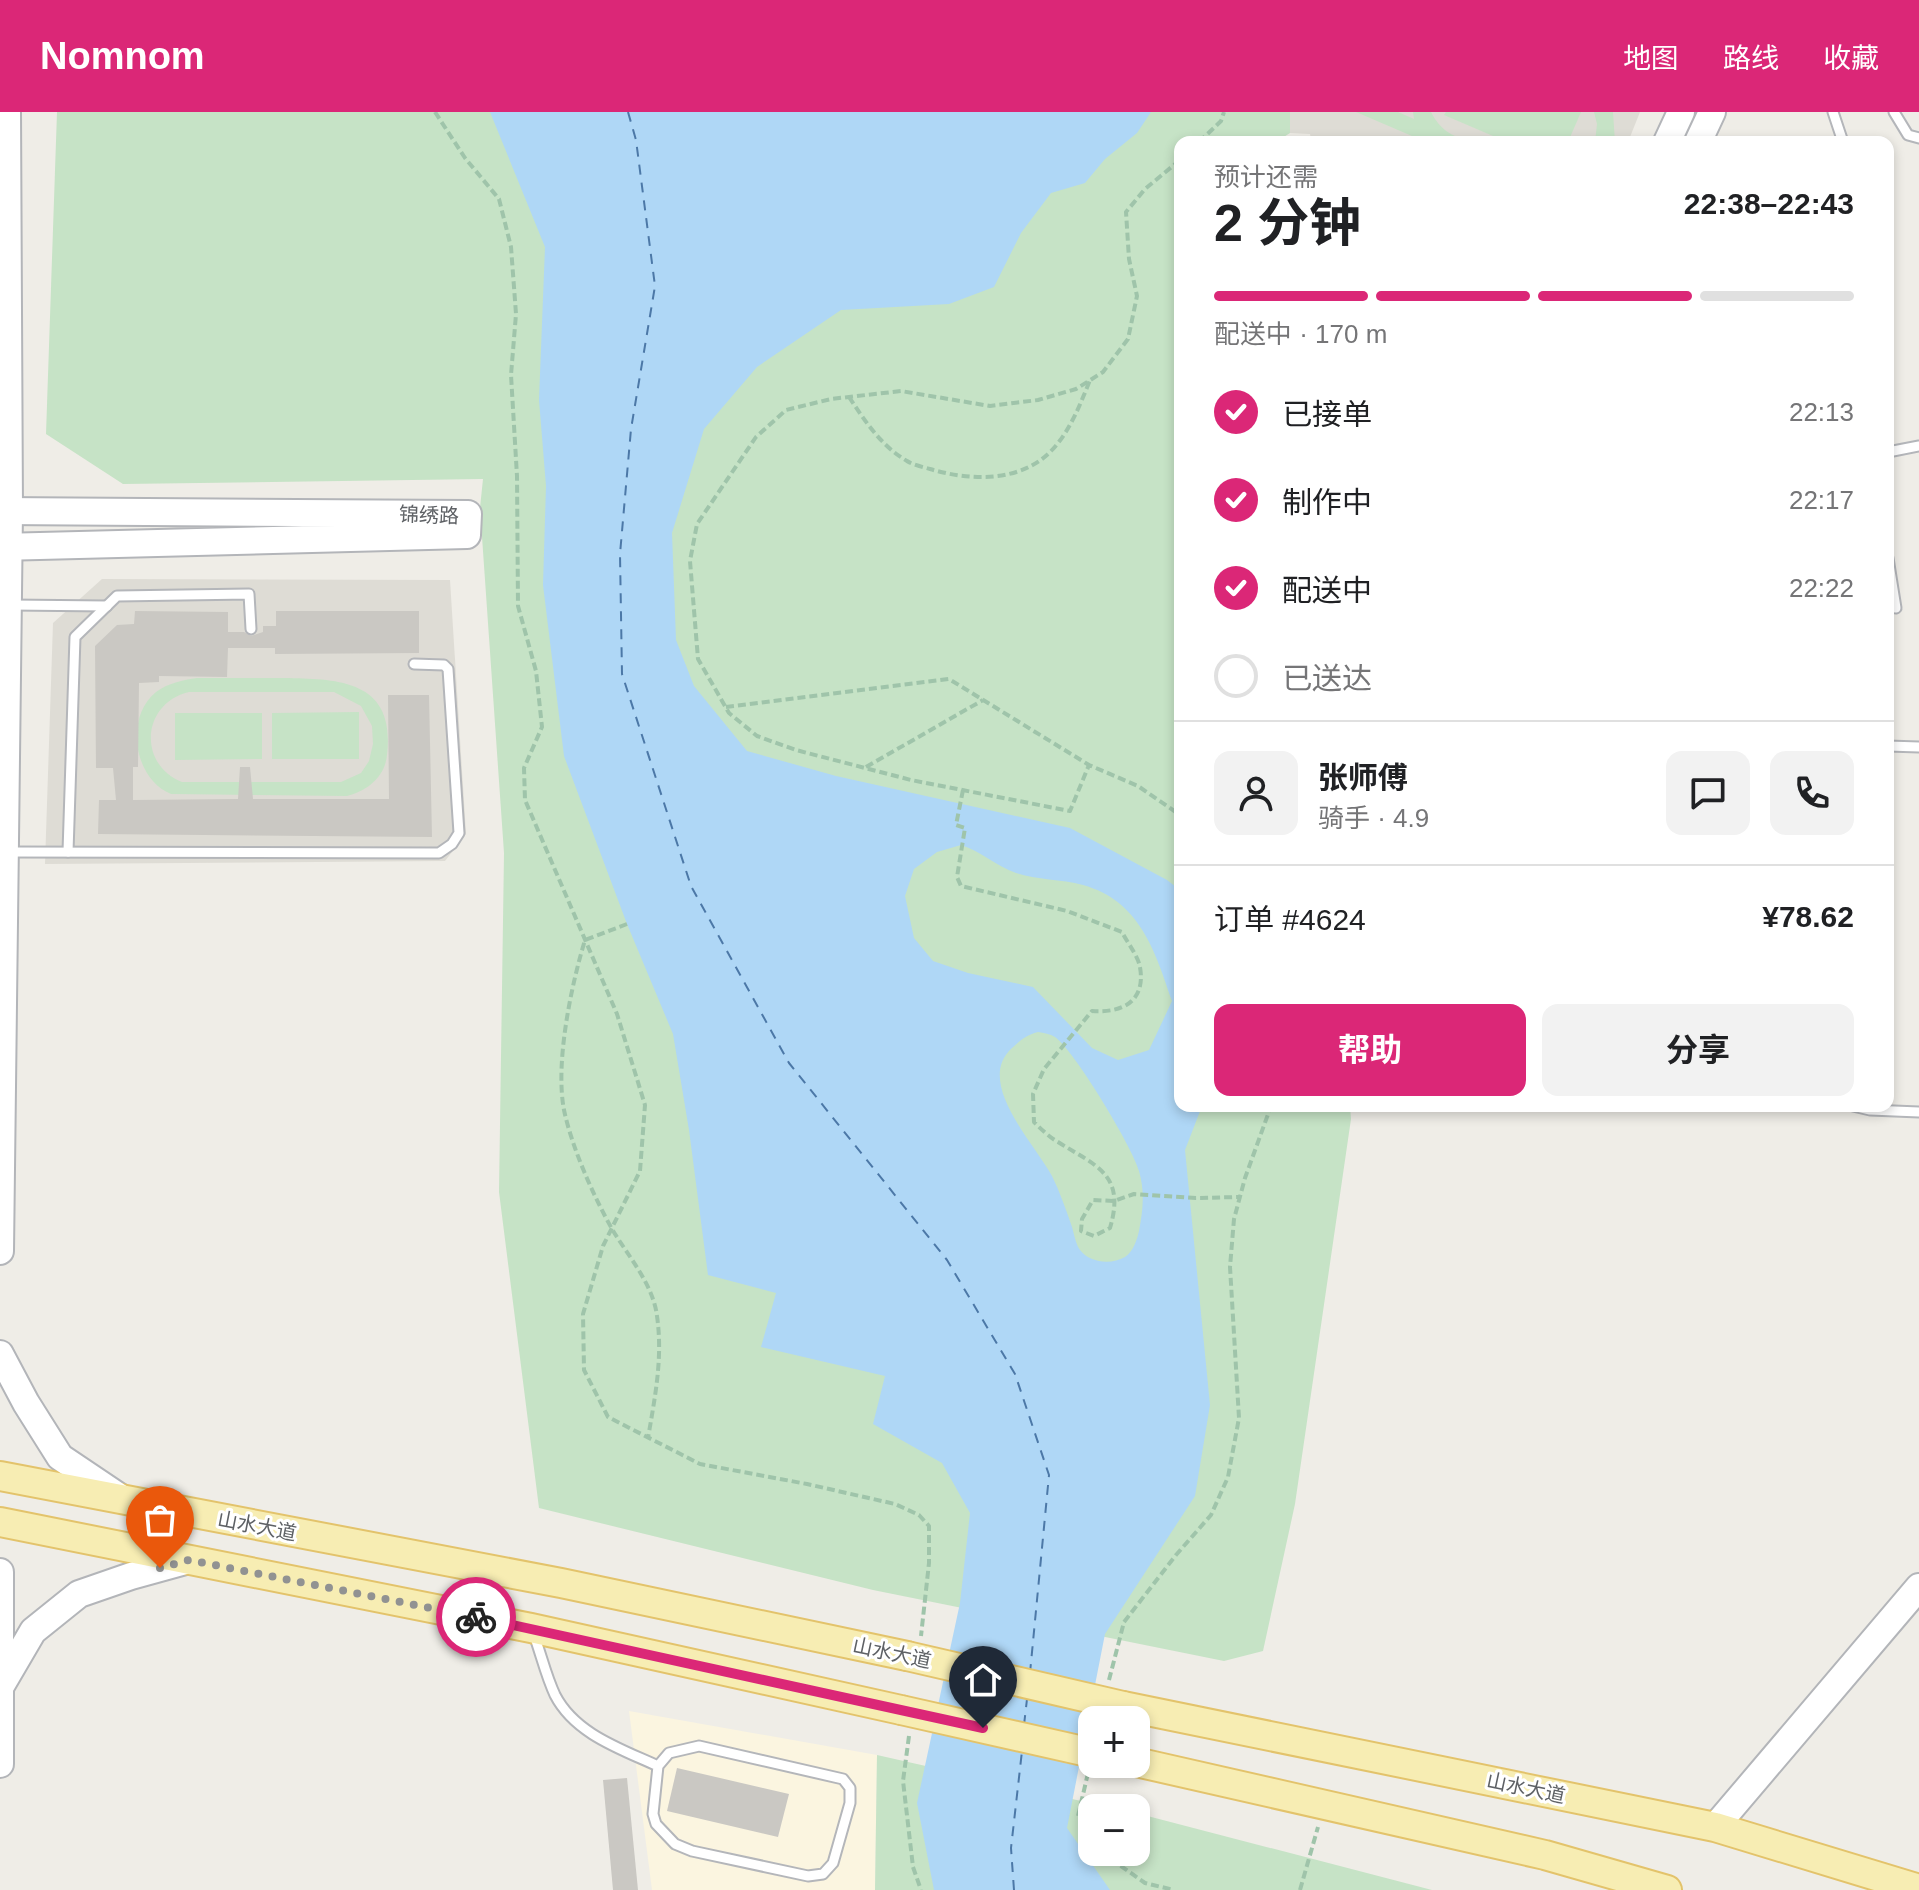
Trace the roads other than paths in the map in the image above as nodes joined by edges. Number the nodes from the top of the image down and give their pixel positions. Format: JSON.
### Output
{"nodes":[{"id":1,"x":7,"y":112,"type":"edge"},
{"id":2,"x":1681,"y":112,"type":"edge"},
{"id":3,"x":1712,"y":112,"type":"edge"},
{"id":4,"x":1833,"y":112,"type":"edge"},
{"id":5,"x":1894,"y":112,"type":"edge"},
{"id":6,"x":1670,"y":136,"type":"edge"},
{"id":7,"x":1701,"y":136,"type":"edge"},
{"id":8,"x":1841,"y":136,"type":"edge"},
{"id":9,"x":1919,"y":138,"type":"edge"},
{"id":10,"x":1919,"y":446,"type":"edge"},
{"id":11,"x":1894,"y":451,"type":"edge"},
{"id":12,"x":4,"y":511,"type":"edge"},
{"id":13,"x":4,"y":547,"type":"edge"},
{"id":14,"x":1894,"y":596,"type":"edge"},
{"id":15,"x":7,"y":605,"type":"junction"},
{"id":16,"x":107,"y":606,"type":"junction"},
{"id":17,"x":1896,"y":608,"type":"dead end"},
{"id":18,"x":251,"y":629,"type":"dead end"},
{"id":19,"x":414,"y":664,"type":"dead end"},
{"id":20,"x":1894,"y":746,"type":"edge"},
{"id":21,"x":1919,"y":747,"type":"edge"},
{"id":22,"x":5,"y":852,"type":"junction"},
{"id":23,"x":68,"y":852,"type":"junction"},
{"id":24,"x":2,"y":1020,"type":"edge"},
{"id":25,"x":1894,"y":1111,"type":"edge"},
{"id":26,"x":1919,"y":1112,"type":"edge"},
{"id":27,"x":0,"y":1251,"type":"edge"},
{"id":28,"x":0,"y":1354,"type":"edge"},
{"id":29,"x":0,"y":1476,"type":"edge"},
{"id":30,"x":124,"y":1500,"type":"junction"},
{"id":31,"x":0,"y":1522,"type":"edge"},
{"id":32,"x":189,"y":1560,"type":"junction"},
{"id":33,"x":0,"y":1572,"type":"edge"},
{"id":34,"x":1919,"y":1587,"type":"edge"},
{"id":35,"x":531,"y":1628,"type":"junction"},
{"id":36,"x":2,"y":1684,"type":"edge"},
{"id":37,"x":1078,"y":1759,"type":"edge"},
{"id":38,"x":0,"y":1764,"type":"edge"},
{"id":39,"x":1150,"y":1765,"type":"edge"},
{"id":40,"x":658,"y":1766,"type":"junction"},
{"id":41,"x":1715,"y":1827,"type":"junction"},
{"id":42,"x":1919,"y":1889,"type":"edge"},
{"id":43,"x":1667,"y":1890,"type":"edge"}],
"edges":[{"from":1,"to":12,"type":"main road"},
{"from":2,"to":6,"type":"main road"},
{"from":3,"to":7,"type":"main road"},
{"from":4,"to":8,"type":"lane"},
{"from":5,"to":9,"type":"lane"},
{"from":10,"to":11,"type":"lane"},
{"from":12,"to":13,"type":"main road"},
{"from":12,"to":13,"type":"main road","name":"锦绣路"},
{"from":13,"to":15,"type":"main road"},
{"from":14,"to":17,"type":"lane"},
{"from":15,"to":16,"type":"lane"},
{"from":15,"to":22,"type":"main road"},
{"from":16,"to":18,"type":"lane"},
{"from":16,"to":23,"type":"lane"},
{"from":19,"to":23,"type":"lane"},
{"from":20,"to":21,"type":"lane"},
{"from":22,"to":23,"type":"lane"},
{"from":22,"to":24,"type":"main road"},
{"from":24,"to":27,"type":"main road"},
{"from":25,"to":26,"type":"lane"},
{"from":28,"to":30,"type":"main road"},
{"from":29,"to":30,"type":"main road","name":"山水大道"},
{"from":30,"to":41,"type":"main road","name":"山水大道","bridge":true},
{"from":31,"to":32,"type":"main road"},
{"from":32,"to":35,"type":"main road"},
{"from":32,"to":36,"type":"main road"},
{"from":33,"to":36,"type":"main road"},
{"from":34,"to":41,"type":"main road"},
{"from":35,"to":37,"type":"main road","bridge":true},
{"from":35,"to":40,"type":"lane"},
{"from":36,"to":38,"type":"main road"},
{"from":39,"to":43,"type":"main road"},
{"from":40,"to":40,"type":"lane"},
{"from":41,"to":42,"type":"main road","name":"山水大道"}]}
